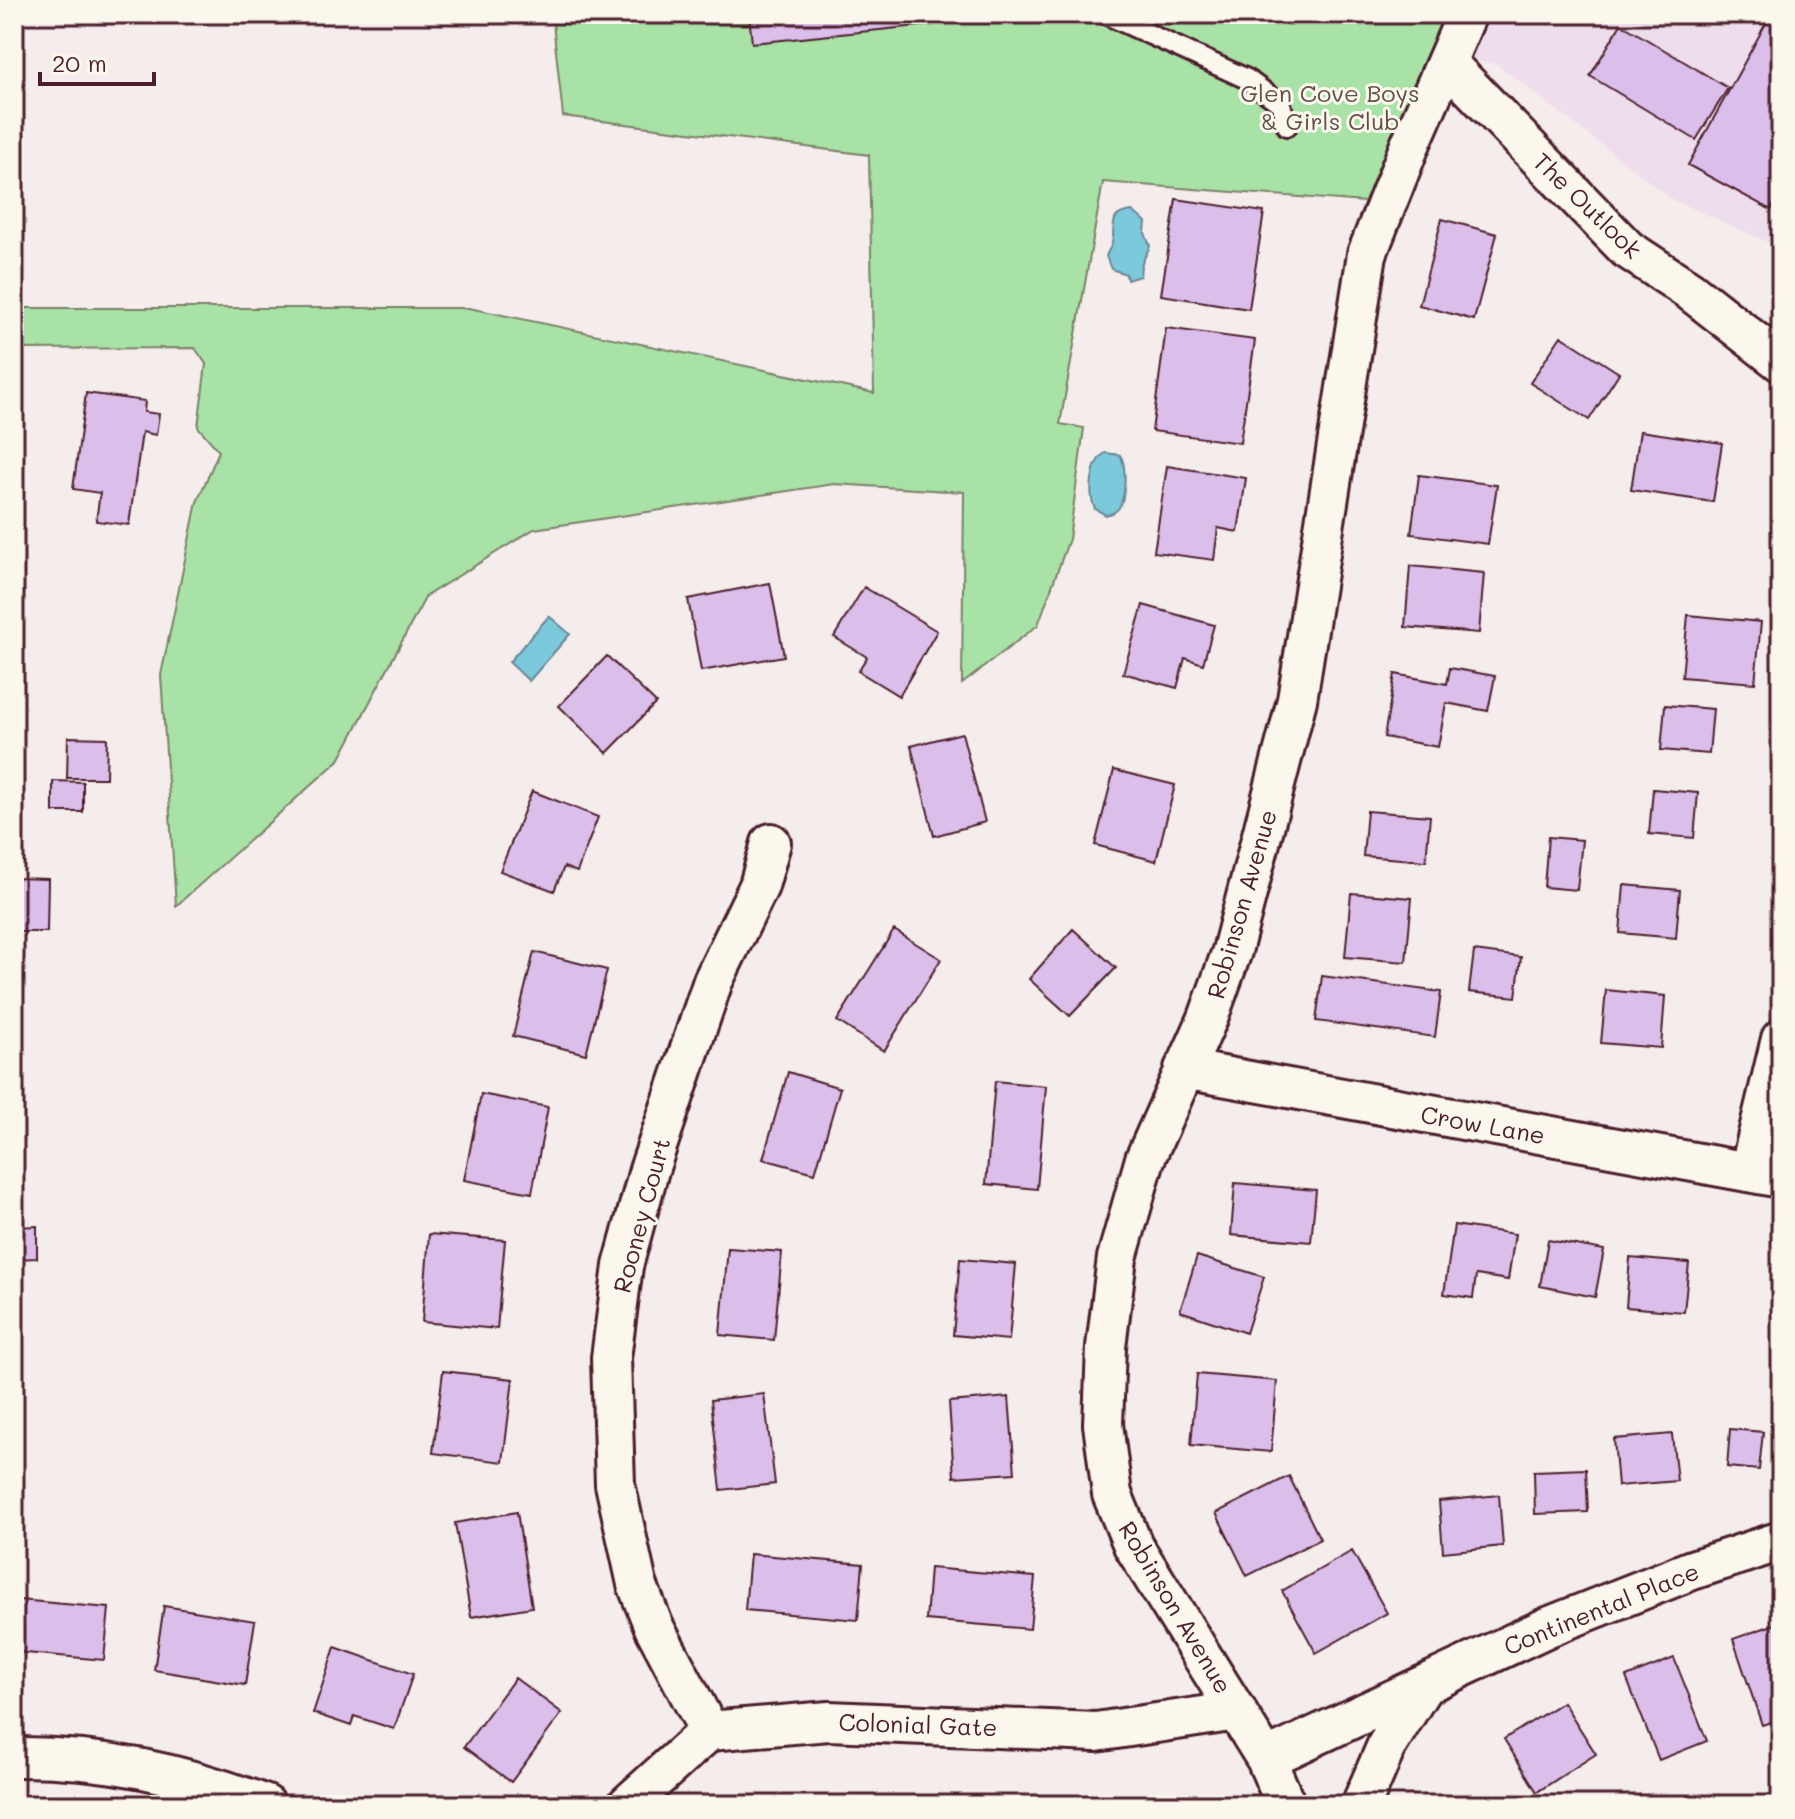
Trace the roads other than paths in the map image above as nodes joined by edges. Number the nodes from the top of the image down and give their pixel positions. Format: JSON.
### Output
{"nodes":[{"id":1,"x":1105,"y":14,"type":"edge"},
{"id":2,"x":1467,"y":14,"type":"edge"},
{"id":3,"x":1446,"y":62,"type":"junction"},
{"id":4,"x":1287,"y":126,"type":"dead end"},
{"id":5,"x":1781,"y":362,"type":"edge"},
{"id":6,"x":771,"y":843,"type":"dead end"},
{"id":7,"x":1781,"y":1039,"type":"edge"},
{"id":8,"x":1184,"y":1069,"type":"junction"},
{"id":9,"x":1765,"y":1175,"type":"edge"},
{"id":10,"x":1781,"y":1541,"type":"edge"},
{"id":11,"x":1424,"y":1685,"type":"junction"},
{"id":12,"x":1237,"y":1711,"type":"junction"},
{"id":13,"x":709,"y":1731,"type":"junction"},
{"id":14,"x":14,"y":1757,"type":"edge"},
{"id":15,"x":1266,"y":1759,"type":"junction"},
{"id":16,"x":266,"y":1805,"type":"edge"},
{"id":17,"x":627,"y":1805,"type":"edge"},
{"id":18,"x":1286,"y":1805,"type":"edge"},
{"id":19,"x":1361,"y":1805,"type":"edge"}],
"edges":[{"from":1,"to":4,"type":"lane"},
{"from":2,"to":3,"type":"street","name":"Robinson Avenue"},
{"from":3,"to":5,"type":"street","name":"The Outlook"},
{"from":3,"to":8,"type":"street","name":"Robinson Avenue"},
{"from":6,"to":13,"type":"street","name":"Rooney Court"},
{"from":7,"to":9,"type":"street"},
{"from":8,"to":9,"type":"street","name":"Crow Lane"},
{"from":8,"to":12,"type":"street","name":"Robinson Avenue"},
{"from":10,"to":11,"type":"street","name":"Continental Place"},
{"from":11,"to":15,"type":"street","name":"Continental Place"},
{"from":11,"to":19,"type":"street"},
{"from":12,"to":13,"type":"street","name":"Colonial Gate"},
{"from":12,"to":15,"type":"street","name":"Robinson Avenue"},
{"from":13,"to":17,"type":"street"},
{"from":14,"to":16,"type":"street"},
{"from":15,"to":18,"type":"street","name":"Robinson Avenue"}]}
